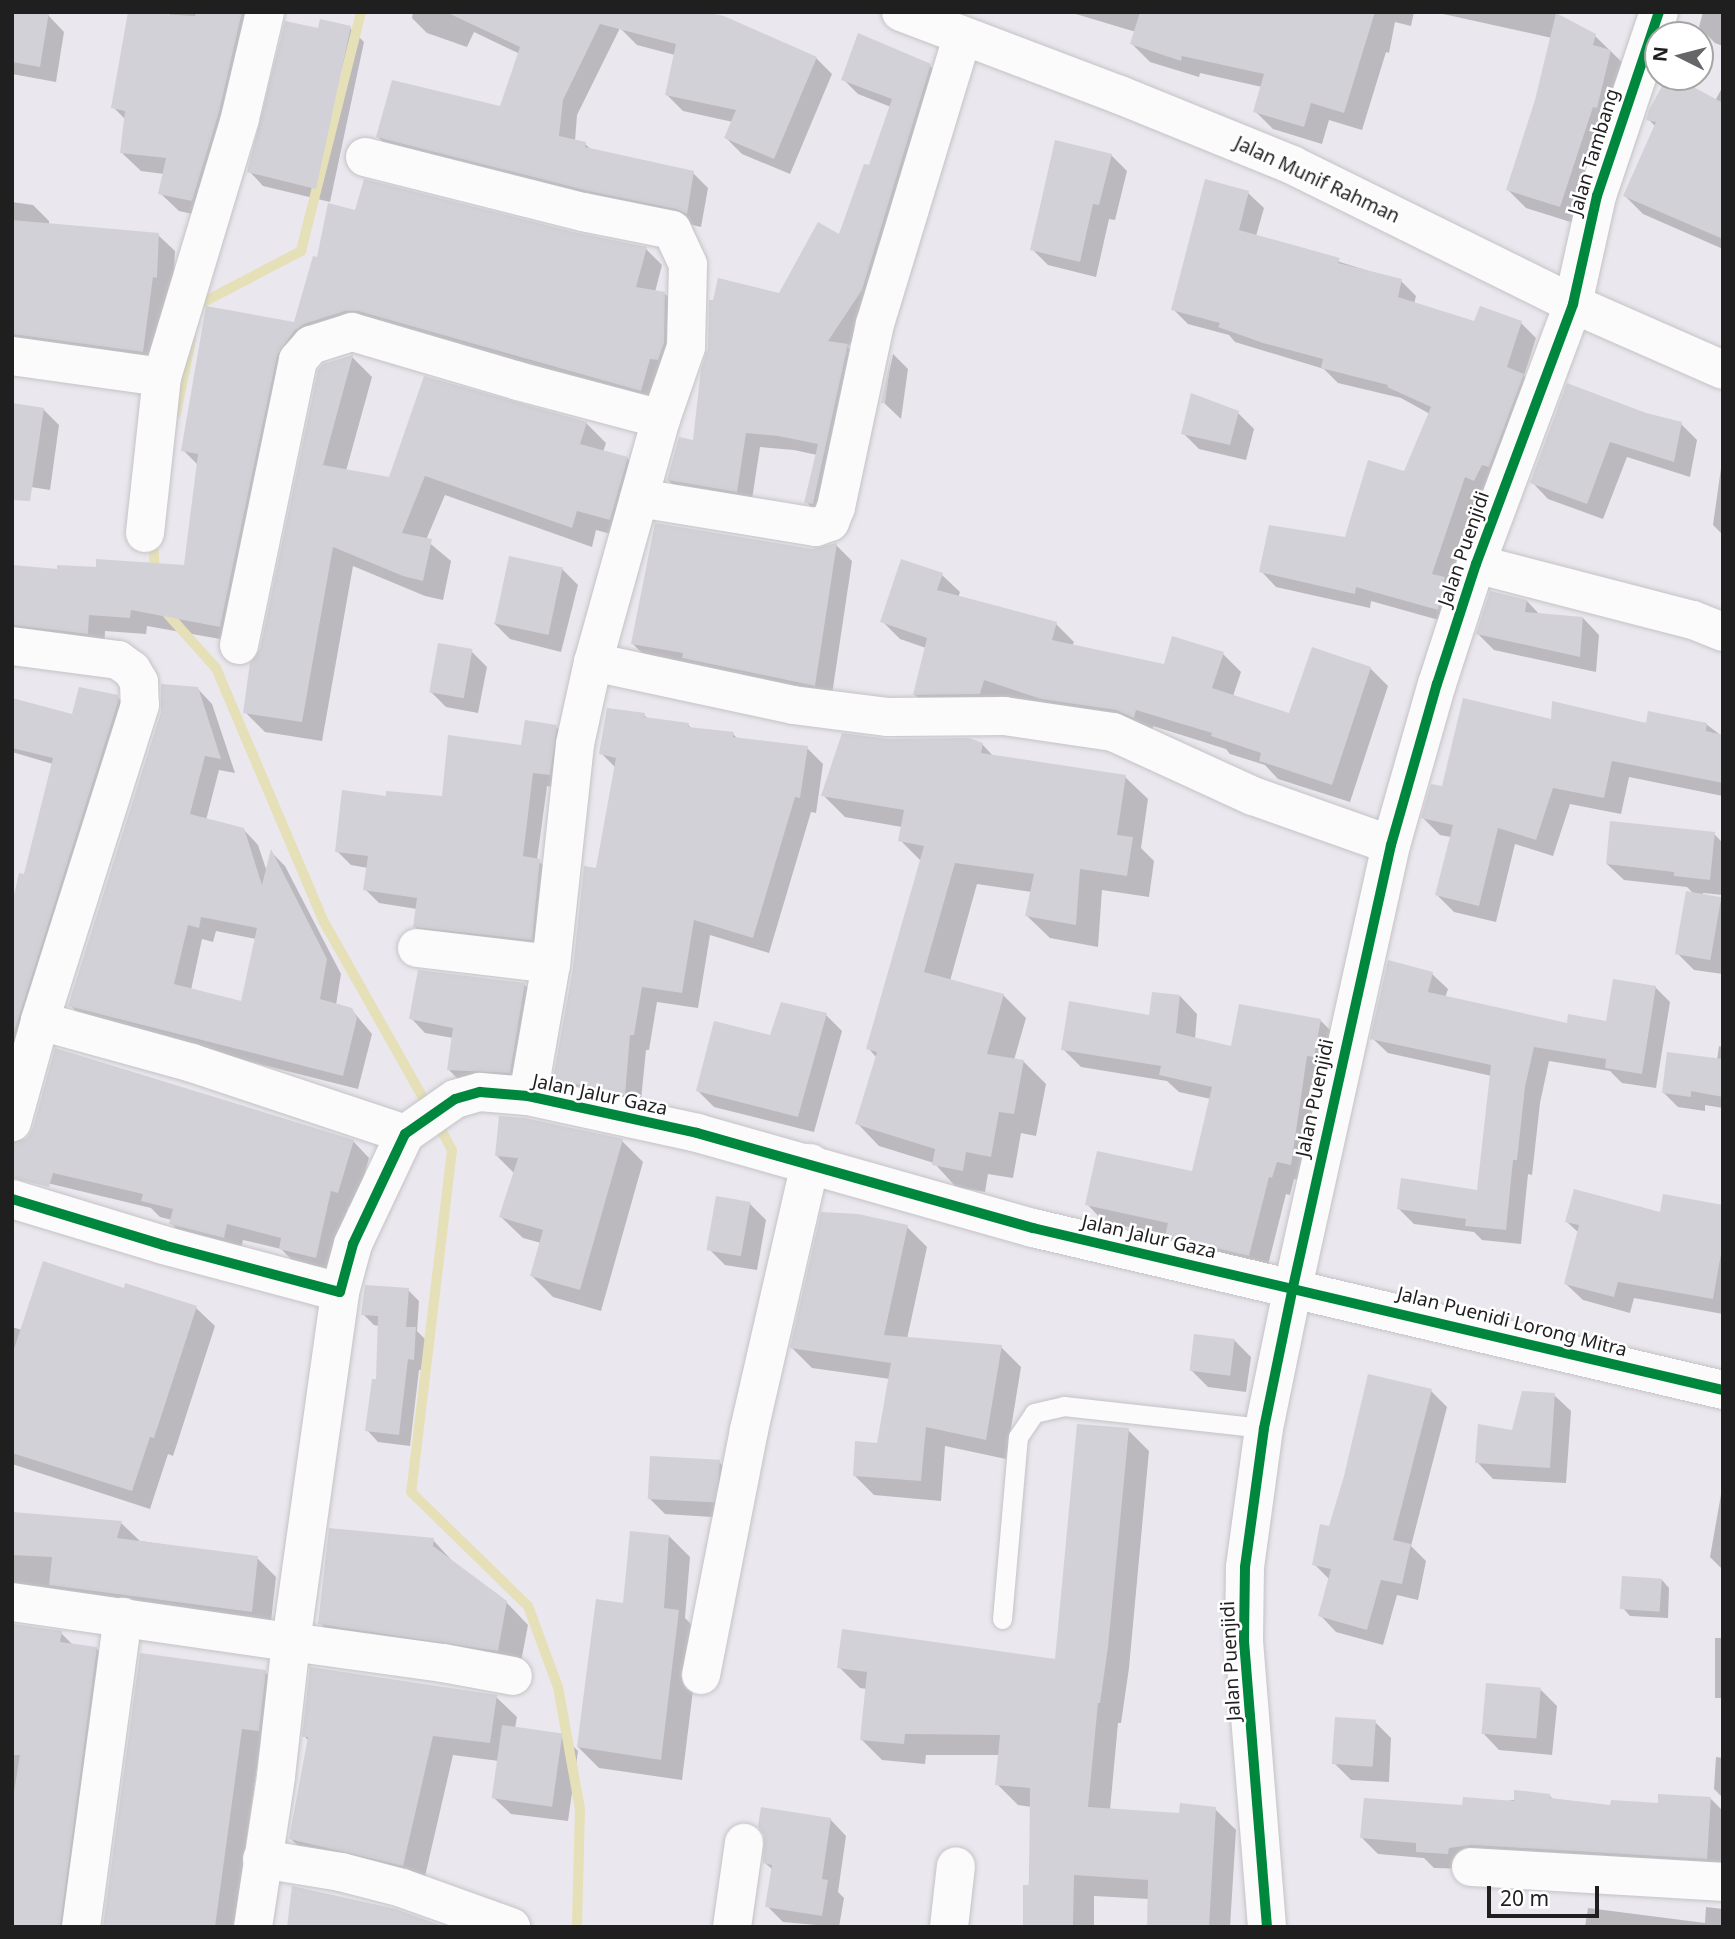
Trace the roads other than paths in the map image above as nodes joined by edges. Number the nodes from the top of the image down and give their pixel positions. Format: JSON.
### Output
{"nodes":[{"id":1,"x":265,"y":12,"type":"edge"},
{"id":2,"x":901,"y":12,"type":"edge"},
{"id":3,"x":1658,"y":12,"type":"edge"},
{"id":4,"x":962,"y":38,"type":"junction"},
{"id":5,"x":365,"y":157,"type":"dead end"},
{"id":6,"x":1573,"y":304,"type":"junction"},
{"id":7,"x":12,"y":356,"type":"edge"},
{"id":8,"x":1723,"y":370,"type":"edge"},
{"id":9,"x":162,"y":377,"type":"junction"},
{"id":10,"x":660,"y":419,"type":"junction"},
{"id":11,"x":639,"y":498,"type":"junction"},
{"id":12,"x":145,"y":533,"type":"dead end"},
{"id":13,"x":1476,"y":564,"type":"junction"},
{"id":14,"x":1723,"y":632,"type":"edge"},
{"id":15,"x":239,"y":645,"type":"dead end"},
{"id":16,"x":12,"y":646,"type":"edge"},
{"id":17,"x":593,"y":662,"type":"junction"},
{"id":18,"x":1391,"y":845,"type":"junction"},
{"id":19,"x":417,"y":948,"type":"dead end"},
{"id":20,"x":551,"y":964,"type":"junction"},
{"id":21,"x":40,"y":1021,"type":"junction"},
{"id":22,"x":528,"y":1096,"type":"junction"},
{"id":23,"x":12,"y":1122,"type":"edge"},
{"id":24,"x":415,"y":1127,"type":"junction"},
{"id":25,"x":810,"y":1163,"type":"junction"},
{"id":26,"x":12,"y":1199,"type":"edge"},
{"id":27,"x":1293,"y":1287,"type":"junction"},
{"id":28,"x":340,"y":1292,"type":"junction"},
{"id":29,"x":1723,"y":1390,"type":"edge"},
{"id":30,"x":1264,"y":1428,"type":"junction"},
{"id":31,"x":12,"y":1602,"type":"edge"},
{"id":32,"x":123,"y":1617,"type":"junction"},
{"id":33,"x":1002,"y":1619,"type":"dead end"},
{"id":34,"x":291,"y":1642,"type":"junction"},
{"id":35,"x":701,"y":1675,"type":"dead end"},
{"id":36,"x":513,"y":1676,"type":"dead end"},
{"id":37,"x":744,"y":1843,"type":"dead end"},
{"id":38,"x":262,"y":1859,"type":"junction"},
{"id":39,"x":956,"y":1866,"type":"dead end"},
{"id":40,"x":1471,"y":1867,"type":"dead end"},
{"id":41,"x":1723,"y":1882,"type":"edge"},
{"id":42,"x":81,"y":1927,"type":"edge"},
{"id":43,"x":253,"y":1927,"type":"edge"},
{"id":44,"x":511,"y":1927,"type":"edge"},
{"id":45,"x":732,"y":1927,"type":"edge"},
{"id":46,"x":949,"y":1927,"type":"edge"},
{"id":47,"x":1267,"y":1927,"type":"edge"}],
"edges":[{"from":1,"to":9,"type":"street"},
{"from":2,"to":4,"type":"street","name":"Jalan Munif Rahman"},
{"from":3,"to":6,"type":"street","name":"Jalan Tambang"},
{"from":4,"to":6,"type":"street","name":"Jalan Munif Rahman"},
{"from":4,"to":11,"type":"street"},
{"from":5,"to":10,"type":"street"},
{"from":6,"to":8,"type":"street","name":"Jalan Munif Rahman"},
{"from":6,"to":13,"type":"street","name":"Jalan Puenjidi"},
{"from":7,"to":9,"type":"street"},
{"from":9,"to":12,"type":"street"},
{"from":10,"to":11,"type":"street"},
{"from":10,"to":15,"type":"street"},
{"from":11,"to":17,"type":"street"},
{"from":13,"to":14,"type":"street"},
{"from":13,"to":18,"type":"street","name":"Jalan Puenjidi"},
{"from":16,"to":21,"type":"street"},
{"from":17,"to":18,"type":"street"},
{"from":17,"to":20,"type":"street"},
{"from":18,"to":27,"type":"street","name":"Jalan Puenjidi"},
{"from":19,"to":20,"type":"street"},
{"from":20,"to":22,"type":"street"},
{"from":21,"to":23,"type":"street"},
{"from":21,"to":24,"type":"street"},
{"from":22,"to":24,"type":"street","name":"Jalan Jalur Gaza"},
{"from":22,"to":25,"type":"street","name":"Jalan Jalur Gaza"},
{"from":24,"to":28,"type":"street","name":"Jalan Jalur Gaza"},
{"from":25,"to":27,"type":"street","name":"Jalan Jalur Gaza"},
{"from":25,"to":35,"type":"street"},
{"from":26,"to":28,"type":"street"},
{"from":27,"to":29,"type":"street","name":"Jalan Puenidi Lorong Mitra"},
{"from":27,"to":30,"type":"street","name":"Jalan Puenjidi"},
{"from":28,"to":34,"type":"street","name":"Jalan Jalur Gaza"},
{"from":30,"to":33,"type":"lane"},
{"from":30,"to":47,"type":"street","name":"Jalan Puenjidi"},
{"from":31,"to":32,"type":"street"},
{"from":32,"to":34,"type":"street"},
{"from":32,"to":42,"type":"street"},
{"from":34,"to":36,"type":"street"},
{"from":34,"to":38,"type":"street","name":"Jalan Jalur Gaza"},
{"from":37,"to":45,"type":"street"},
{"from":38,"to":43,"type":"street","name":"Jalan Jalur Gaza"},
{"from":38,"to":44,"type":"street"},
{"from":39,"to":46,"type":"street"},
{"from":40,"to":41,"type":"street"}]}
